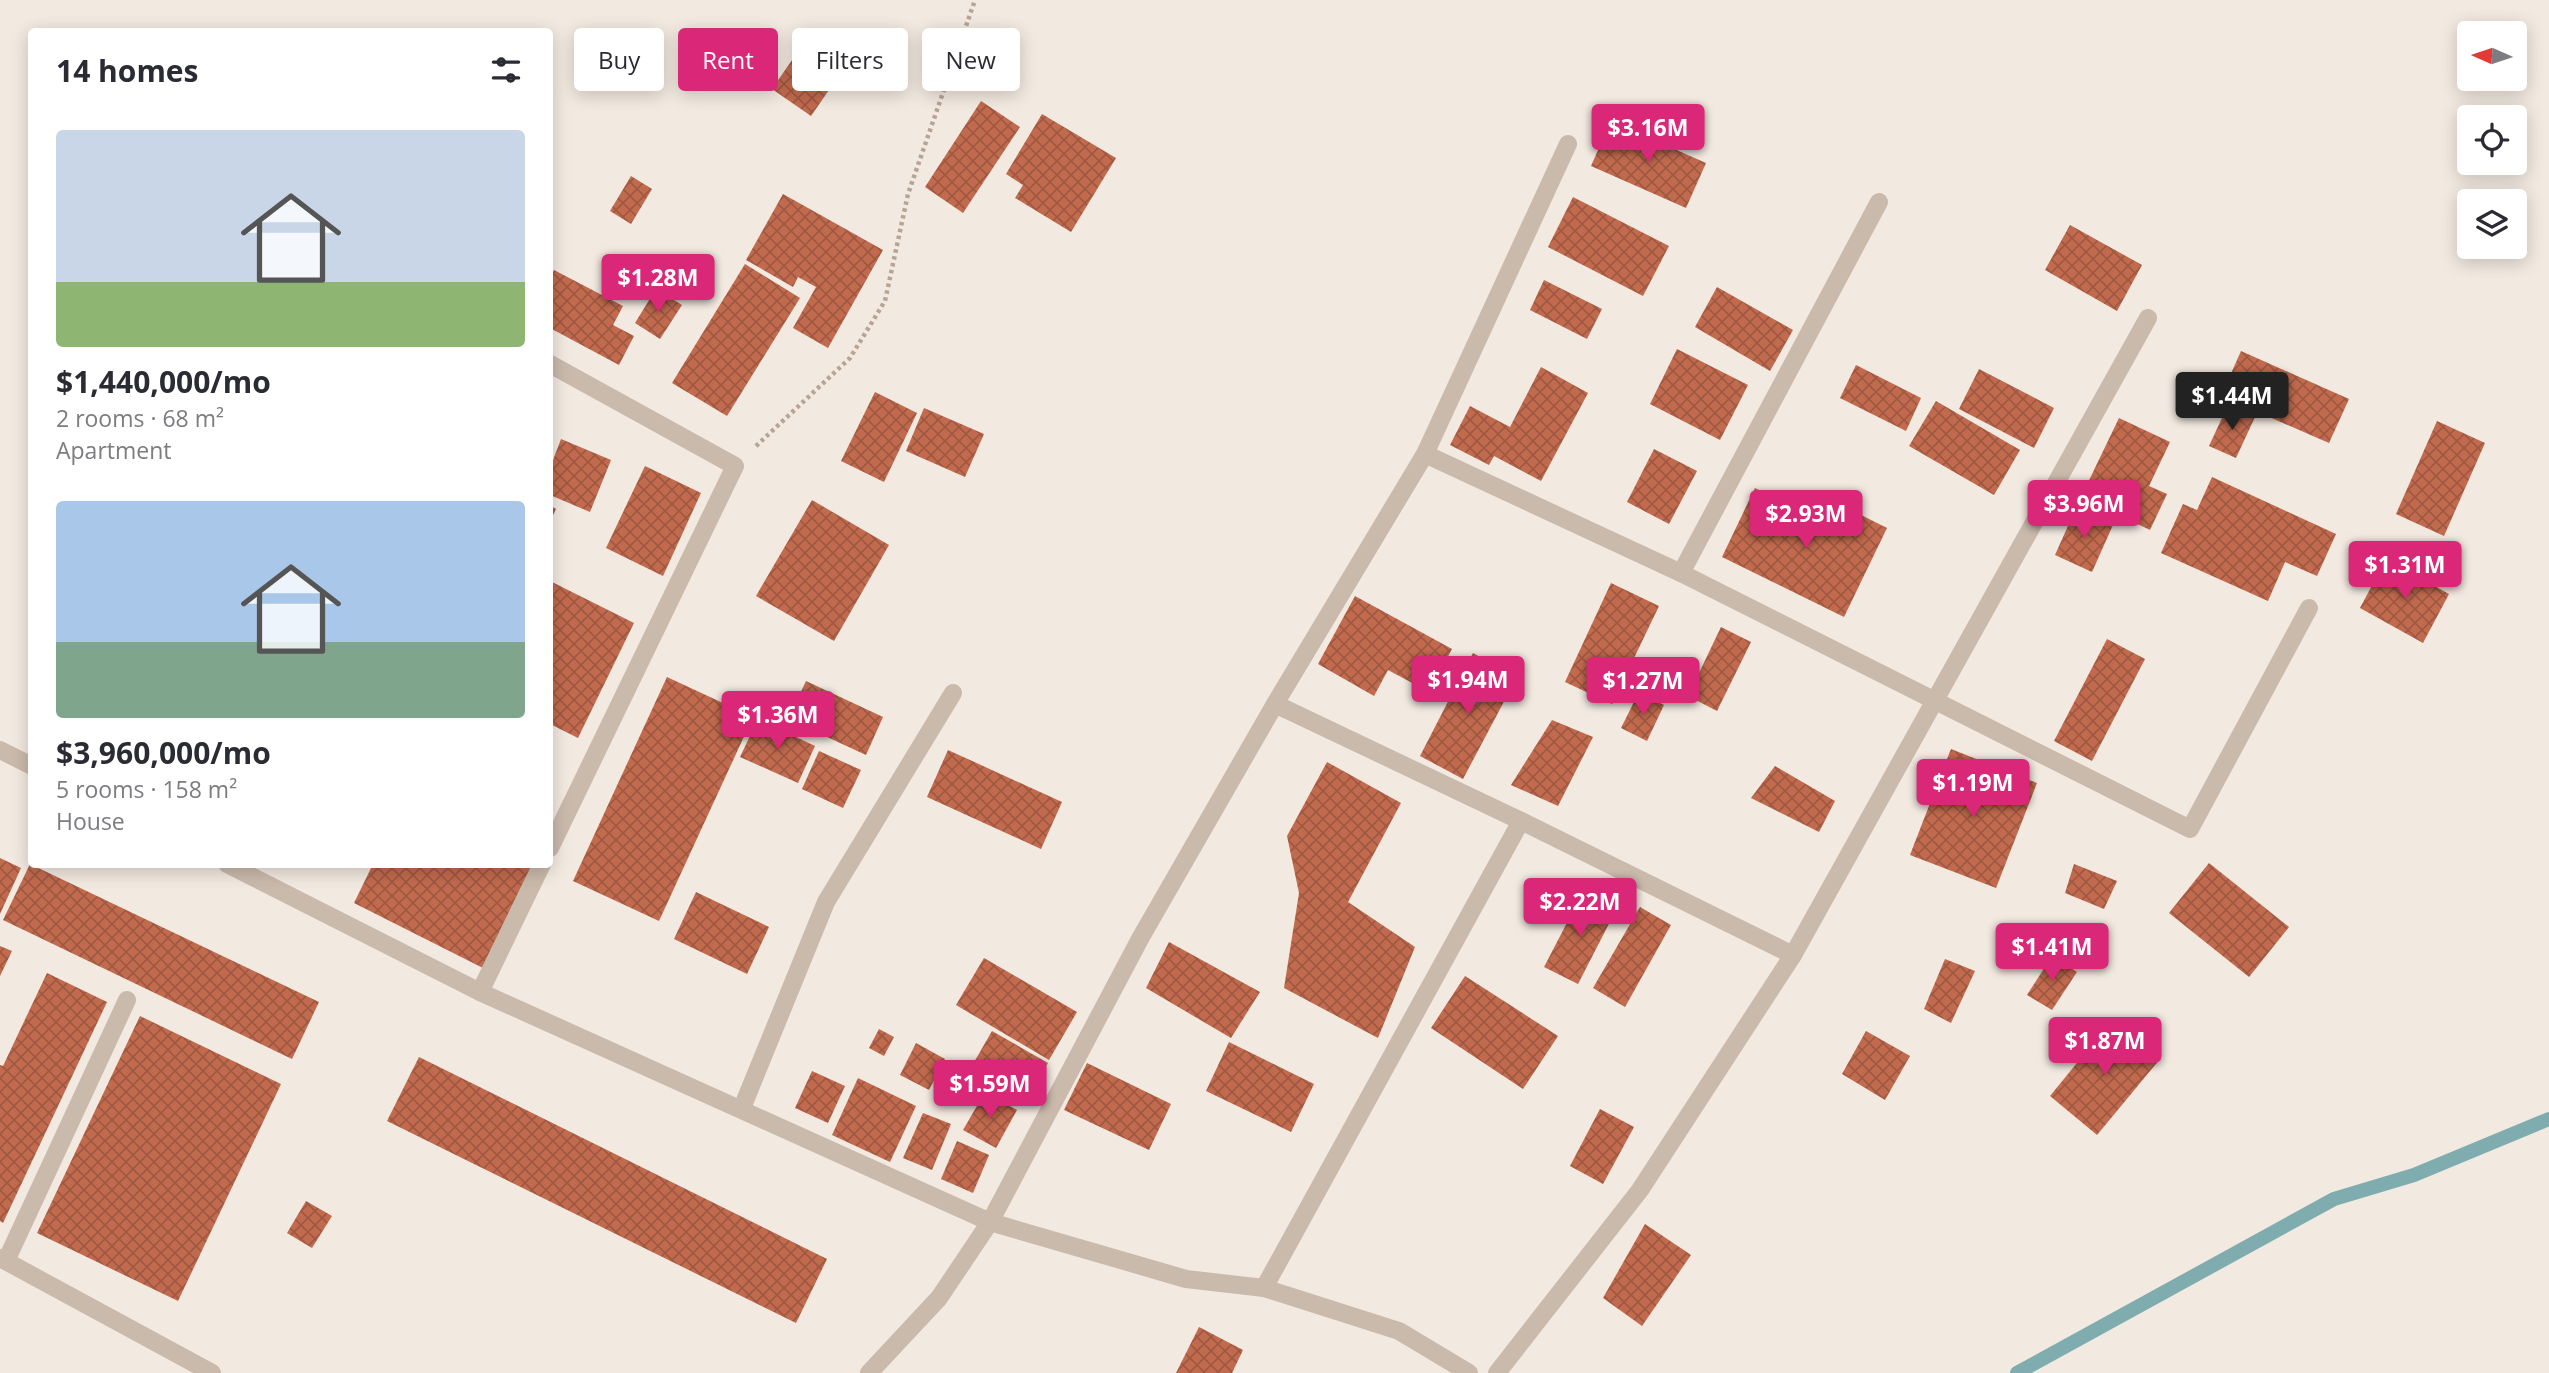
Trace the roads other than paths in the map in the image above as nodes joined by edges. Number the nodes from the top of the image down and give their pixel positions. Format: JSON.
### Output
{"nodes":[{"id":1,"x":1568,"y":144,"type":"dead end"},
{"id":2,"x":1879,"y":202,"type":"dead end"},
{"id":3,"x":2148,"y":318,"type":"dead end"},
{"id":4,"x":553,"y":366,"type":"edge"},
{"id":5,"x":1425,"y":454,"type":"junction"},
{"id":6,"x":1681,"y":573,"type":"junction"},
{"id":7,"x":2309,"y":608,"type":"dead end"},
{"id":8,"x":953,"y":693,"type":"dead end"},
{"id":9,"x":1933,"y":701,"type":"junction"},
{"id":10,"x":1275,"y":704,"type":"junction"},
{"id":11,"x":0,"y":750,"type":"edge"},
{"id":12,"x":28,"y":764,"type":"edge"},
{"id":13,"x":1521,"y":821,"type":"junction"},
{"id":14,"x":553,"y":842,"type":"edge"},
{"id":15,"x":235,"y":868,"type":"edge"},
{"id":16,"x":540,"y":868,"type":"edge"},
{"id":17,"x":1793,"y":955,"type":"junction"},
{"id":18,"x":480,"y":992,"type":"junction"},
{"id":19,"x":127,"y":1000,"type":"dead end"},
{"id":20,"x":742,"y":1108,"type":"junction"},
{"id":21,"x":989,"y":1222,"type":"junction"},
{"id":22,"x":2,"y":1264,"type":"edge"},
{"id":23,"x":1264,"y":1288,"type":"junction"},
{"id":24,"x":212,"y":1373,"type":"edge"},
{"id":25,"x":869,"y":1373,"type":"edge"},
{"id":26,"x":1469,"y":1373,"type":"edge"},
{"id":27,"x":1497,"y":1373,"type":"edge"}],
"edges":[{"from":1,"to":5,"type":"street"},
{"from":2,"to":6,"type":"street"},
{"from":3,"to":9,"type":"street"},
{"from":4,"to":14,"type":"street"},
{"from":5,"to":6,"type":"street"},
{"from":5,"to":10,"type":"street"},
{"from":6,"to":9,"type":"street"},
{"from":7,"to":9,"type":"street"},
{"from":8,"to":20,"type":"street"},
{"from":9,"to":17,"type":"street"},
{"from":10,"to":13,"type":"street"},
{"from":10,"to":21,"type":"street"},
{"from":11,"to":12,"type":"street"},
{"from":13,"to":17,"type":"street"},
{"from":13,"to":23,"type":"street"},
{"from":15,"to":18,"type":"street"},
{"from":16,"to":18,"type":"street"},
{"from":17,"to":27,"type":"street"},
{"from":18,"to":20,"type":"street"},
{"from":19,"to":22,"type":"street"},
{"from":20,"to":21,"type":"street"},
{"from":21,"to":23,"type":"street"},
{"from":21,"to":25,"type":"street"},
{"from":22,"to":24,"type":"street"},
{"from":23,"to":26,"type":"street"}]}
